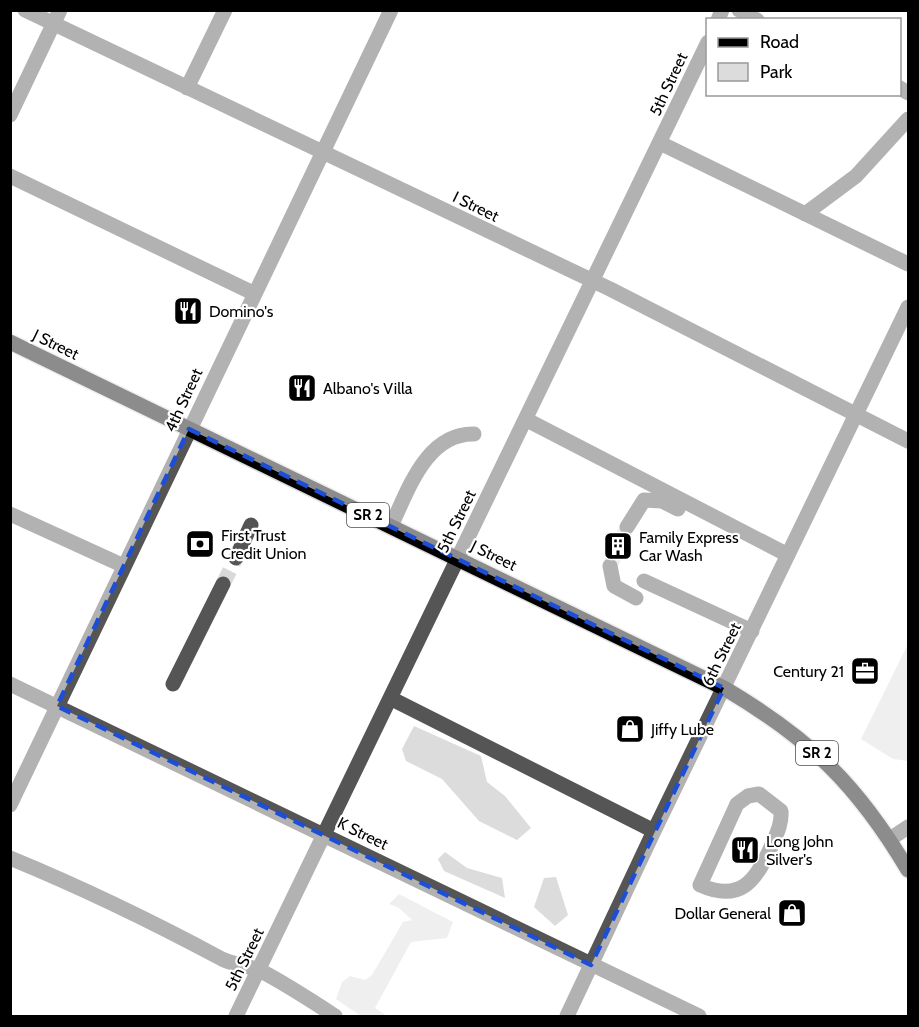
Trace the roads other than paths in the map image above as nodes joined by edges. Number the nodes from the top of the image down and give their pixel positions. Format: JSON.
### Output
{"nodes":[{"id":1,"x":24,"y":10,"type":"edge"},
{"id":2,"x":225,"y":10,"type":"edge"},
{"id":3,"x":391,"y":10,"type":"edge"},
{"id":4,"x":739,"y":10,"type":"edge"},
{"id":5,"x":57,"y":17,"type":"edge"},
{"id":6,"x":753,"y":18,"type":"edge"},
{"id":7,"x":706,"y":46,"type":"edge"},
{"id":8,"x":187,"y":88,"type":"junction"},
{"id":9,"x":10,"y":115,"type":"edge"},
{"id":10,"x":909,"y":119,"type":"edge"},
{"id":11,"x":660,"y":143,"type":"junction"},
{"id":12,"x":322,"y":153,"type":"junction"},
{"id":13,"x":10,"y":176,"type":"edge"},
{"id":14,"x":805,"y":214,"type":"junction"},
{"id":15,"x":909,"y":264,"type":"edge"},
{"id":16,"x":592,"y":281,"type":"junction"},
{"id":17,"x":253,"y":293,"type":"junction"},
{"id":18,"x":909,"y":307,"type":"edge"},
{"id":19,"x":10,"y":342,"type":"edge"},
{"id":20,"x":856,"y":414,"type":"junction"},
{"id":21,"x":527,"y":420,"type":"junction"},
{"id":22,"x":189,"y":429,"type":"junction"},
{"id":23,"x":474,"y":434,"type":"dead end"},
{"id":24,"x":909,"y":441,"type":"edge"},
{"id":25,"x":678,"y":509,"type":"dead end"},
{"id":26,"x":10,"y":514,"type":"edge"},
{"id":27,"x":251,"y":525,"type":"dead end"},
{"id":28,"x":391,"y":526,"type":"junction"},
{"id":29,"x":627,"y":527,"type":"tunnel mouth"},
{"id":30,"x":789,"y":555,"type":"junction"},
{"id":31,"x":236,"y":558,"type":"tunnel mouth"},
{"id":32,"x":458,"y":558,"type":"junction"},
{"id":33,"x":124,"y":566,"type":"junction"},
{"id":34,"x":610,"y":566,"type":"dead end"},
{"id":35,"x":644,"y":581,"type":"dead end"},
{"id":36,"x":224,"y":584,"type":"tunnel mouth"},
{"id":37,"x":636,"y":598,"type":"dead end"},
{"id":38,"x":752,"y":631,"type":"junction"},
{"id":39,"x":10,"y":684,"type":"edge"},
{"id":40,"x":173,"y":684,"type":"dead end"},
{"id":41,"x":724,"y":688,"type":"junction"},
{"id":42,"x":390,"y":698,"type":"junction"},
{"id":43,"x":57,"y":706,"type":"junction"},
{"id":44,"x":10,"y":805,"type":"edge"},
{"id":45,"x":909,"y":827,"type":"edge"},
{"id":46,"x":654,"y":831,"type":"junction"},
{"id":47,"x":325,"y":834,"type":"junction"},
{"id":48,"x":890,"y":839,"type":"junction"},
{"id":49,"x":10,"y":858,"type":"edge"},
{"id":50,"x":909,"y":870,"type":"edge"},
{"id":51,"x":700,"y":885,"type":"joint"},
{"id":52,"x":591,"y":965,"type":"junction"},
{"id":53,"x":259,"y":970,"type":"junction"},
{"id":54,"x":236,"y":1017,"type":"edge"},
{"id":55,"x":335,"y":1017,"type":"edge"},
{"id":56,"x":567,"y":1017,"type":"edge"},
{"id":57,"x":699,"y":1017,"type":"edge"}],
"edges":[{"from":1,"to":5,"type":"street","name":"I Street"},
{"from":2,"to":8,"type":"street"},
{"from":3,"to":12,"type":"street","name":"4th Street"},
{"from":4,"to":6,"type":"street"},
{"from":5,"to":8,"type":"street","name":"I Street"},
{"from":5,"to":9,"type":"street"},
{"from":7,"to":11,"type":"street","name":"5th Street"},
{"from":8,"to":12,"type":"street","name":"I Street"},
{"from":10,"to":14,"type":"street"},
{"from":11,"to":14,"type":"street"},
{"from":11,"to":16,"type":"street","name":"5th Street"},
{"from":12,"to":16,"type":"street","name":"I Street"},
{"from":12,"to":17,"type":"street","name":"4th Street"},
{"from":13,"to":17,"type":"street"},
{"from":14,"to":15,"type":"street"},
{"from":16,"to":20,"type":"street","name":"I Street"},
{"from":16,"to":21,"type":"street","name":"5th Street"},
{"from":17,"to":22,"type":"street","name":"4th Street"},
{"from":18,"to":20,"type":"street","name":"6th Street"},
{"from":19,"to":22,"type":"main road","name":"J Street","number":"SR 2"},
{"from":20,"to":24,"type":"street","name":"I Street"},
{"from":20,"to":30,"type":"street","name":"6th Street"},
{"from":21,"to":30,"type":"street"},
{"from":21,"to":32,"type":"street","name":"5th Street"},
{"from":22,"to":28,"type":"main road","name":"J Street","number":"SR 2"},
{"from":22,"to":33,"type":"street","name":"4th Street"},
{"from":23,"to":28,"type":"street"},
{"from":25,"to":29,"type":"street"},
{"from":26,"to":33,"type":"street"},
{"from":27,"to":31,"type":"street"},
{"from":28,"to":32,"type":"main road","name":"J Street","number":"SR 2"},
{"from":30,"to":38,"type":"street","name":"6th Street"},
{"from":32,"to":41,"type":"main road","name":"J Street","number":"SR 2"},
{"from":32,"to":42,"type":"street","name":"5th Street"},
{"from":33,"to":43,"type":"street","name":"4th Street"},
{"from":34,"to":37,"type":"street"},
{"from":35,"to":38,"type":"street"},
{"from":36,"to":40,"type":"street"},
{"from":38,"to":41,"type":"street","name":"6th Street"},
{"from":39,"to":43,"type":"street","name":"K Street"},
{"from":41,"to":46,"type":"street","name":"6th Street"},
{"from":41,"to":48,"type":"main road","name":"J Street","number":"SR 2"},
{"from":42,"to":46,"type":"street"},
{"from":42,"to":47,"type":"street","name":"5th Street"},
{"from":43,"to":44,"type":"street","name":"4th Street"},
{"from":43,"to":47,"type":"street","name":"K Street"},
{"from":45,"to":48,"type":"street"},
{"from":46,"to":52,"type":"street","name":"6th Street"},
{"from":47,"to":52,"type":"street","name":"K Street"},
{"from":47,"to":53,"type":"street","name":"5th Street"},
{"from":48,"to":50,"type":"main road","name":"J Street","number":"SR 2"},
{"from":49,"to":53,"type":"street"},
{"from":51,"to":51,"type":"street"},
{"from":52,"to":56,"type":"street","name":"6th Street"},
{"from":52,"to":57,"type":"street","name":"K Street"},
{"from":53,"to":54,"type":"street","name":"5th Street"},
{"from":53,"to":55,"type":"street"}]}
